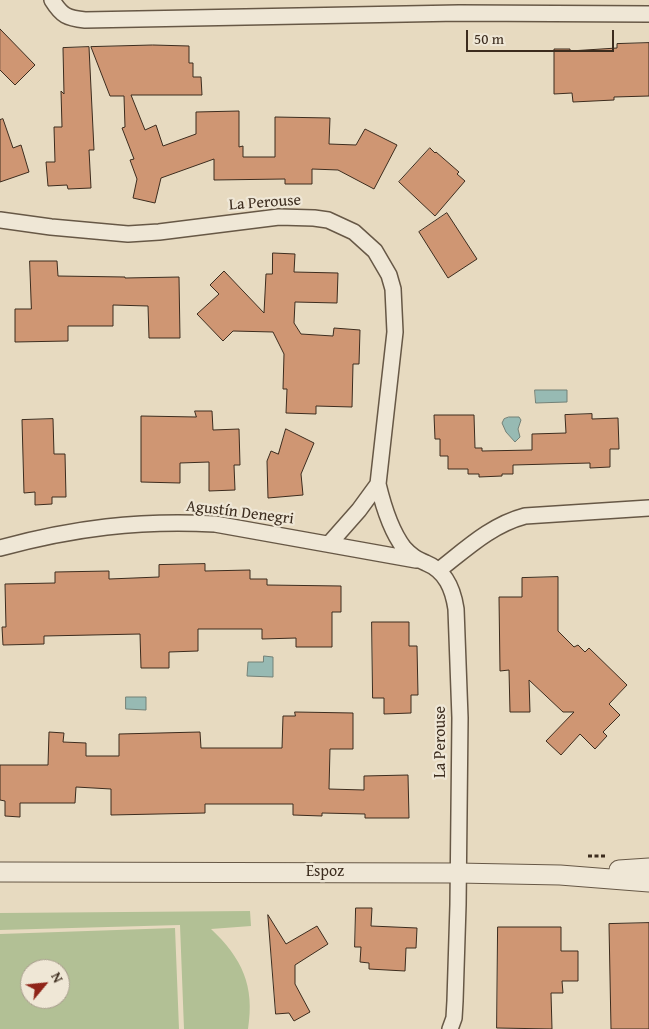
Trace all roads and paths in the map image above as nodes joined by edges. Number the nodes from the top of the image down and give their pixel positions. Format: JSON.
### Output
{"nodes":[{"id":1,"x":55,"y":5,"type":"edge"},
{"id":2,"x":459,"y":6,"type":"edge"},
{"id":3,"x":649,"y":14,"type":"edge"},
{"id":4,"x":0,"y":220,"type":"edge"},
{"id":5,"x":378,"y":484,"type":"junction"},
{"id":6,"x":649,"y":508,"type":"edge"},
{"id":7,"x":328,"y":544,"type":"junction"},
{"id":8,"x":0,"y":548,"type":"edge"},
{"id":9,"x":416,"y":560,"type":"junction"},
{"id":10,"x":439,"y":570,"type":"junction"},
{"id":11,"x":649,"y":868,"type":"edge"},
{"id":12,"x":0,"y":872,"type":"edge"},
{"id":13,"x":457,"y":872,"type":"junction"},
{"id":14,"x":560,"y":875,"type":"junction"},
{"id":15,"x":649,"y":882,"type":"edge"},
{"id":16,"x":450,"y":1029,"type":"edge"}],
"edges":[{"from":1,"to":2,"type":"street"},
{"from":2,"to":3,"type":"street"},
{"from":4,"to":5,"type":"street","name":"La Perouse"},
{"from":5,"to":7,"type":"street","name":"La Perouse"},
{"from":5,"to":9,"type":"street","name":"La Perouse"},
{"from":6,"to":10,"type":"street"},
{"from":7,"to":8,"type":"street","name":"Agustín Denegri"},
{"from":7,"to":9,"type":"street","name":"Agustín Denegri"},
{"from":9,"to":10,"type":"street","name":"La Perouse"},
{"from":10,"to":13,"type":"street","name":"La Perouse"},
{"from":11,"to":14,"type":"street"},
{"from":12,"to":13,"type":"street","name":"Espoz"},
{"from":13,"to":14,"type":"street","name":"Espoz"},
{"from":13,"to":16,"type":"street","name":"La Perouse"},
{"from":14,"to":15,"type":"street","name":"Espoz"}]}
